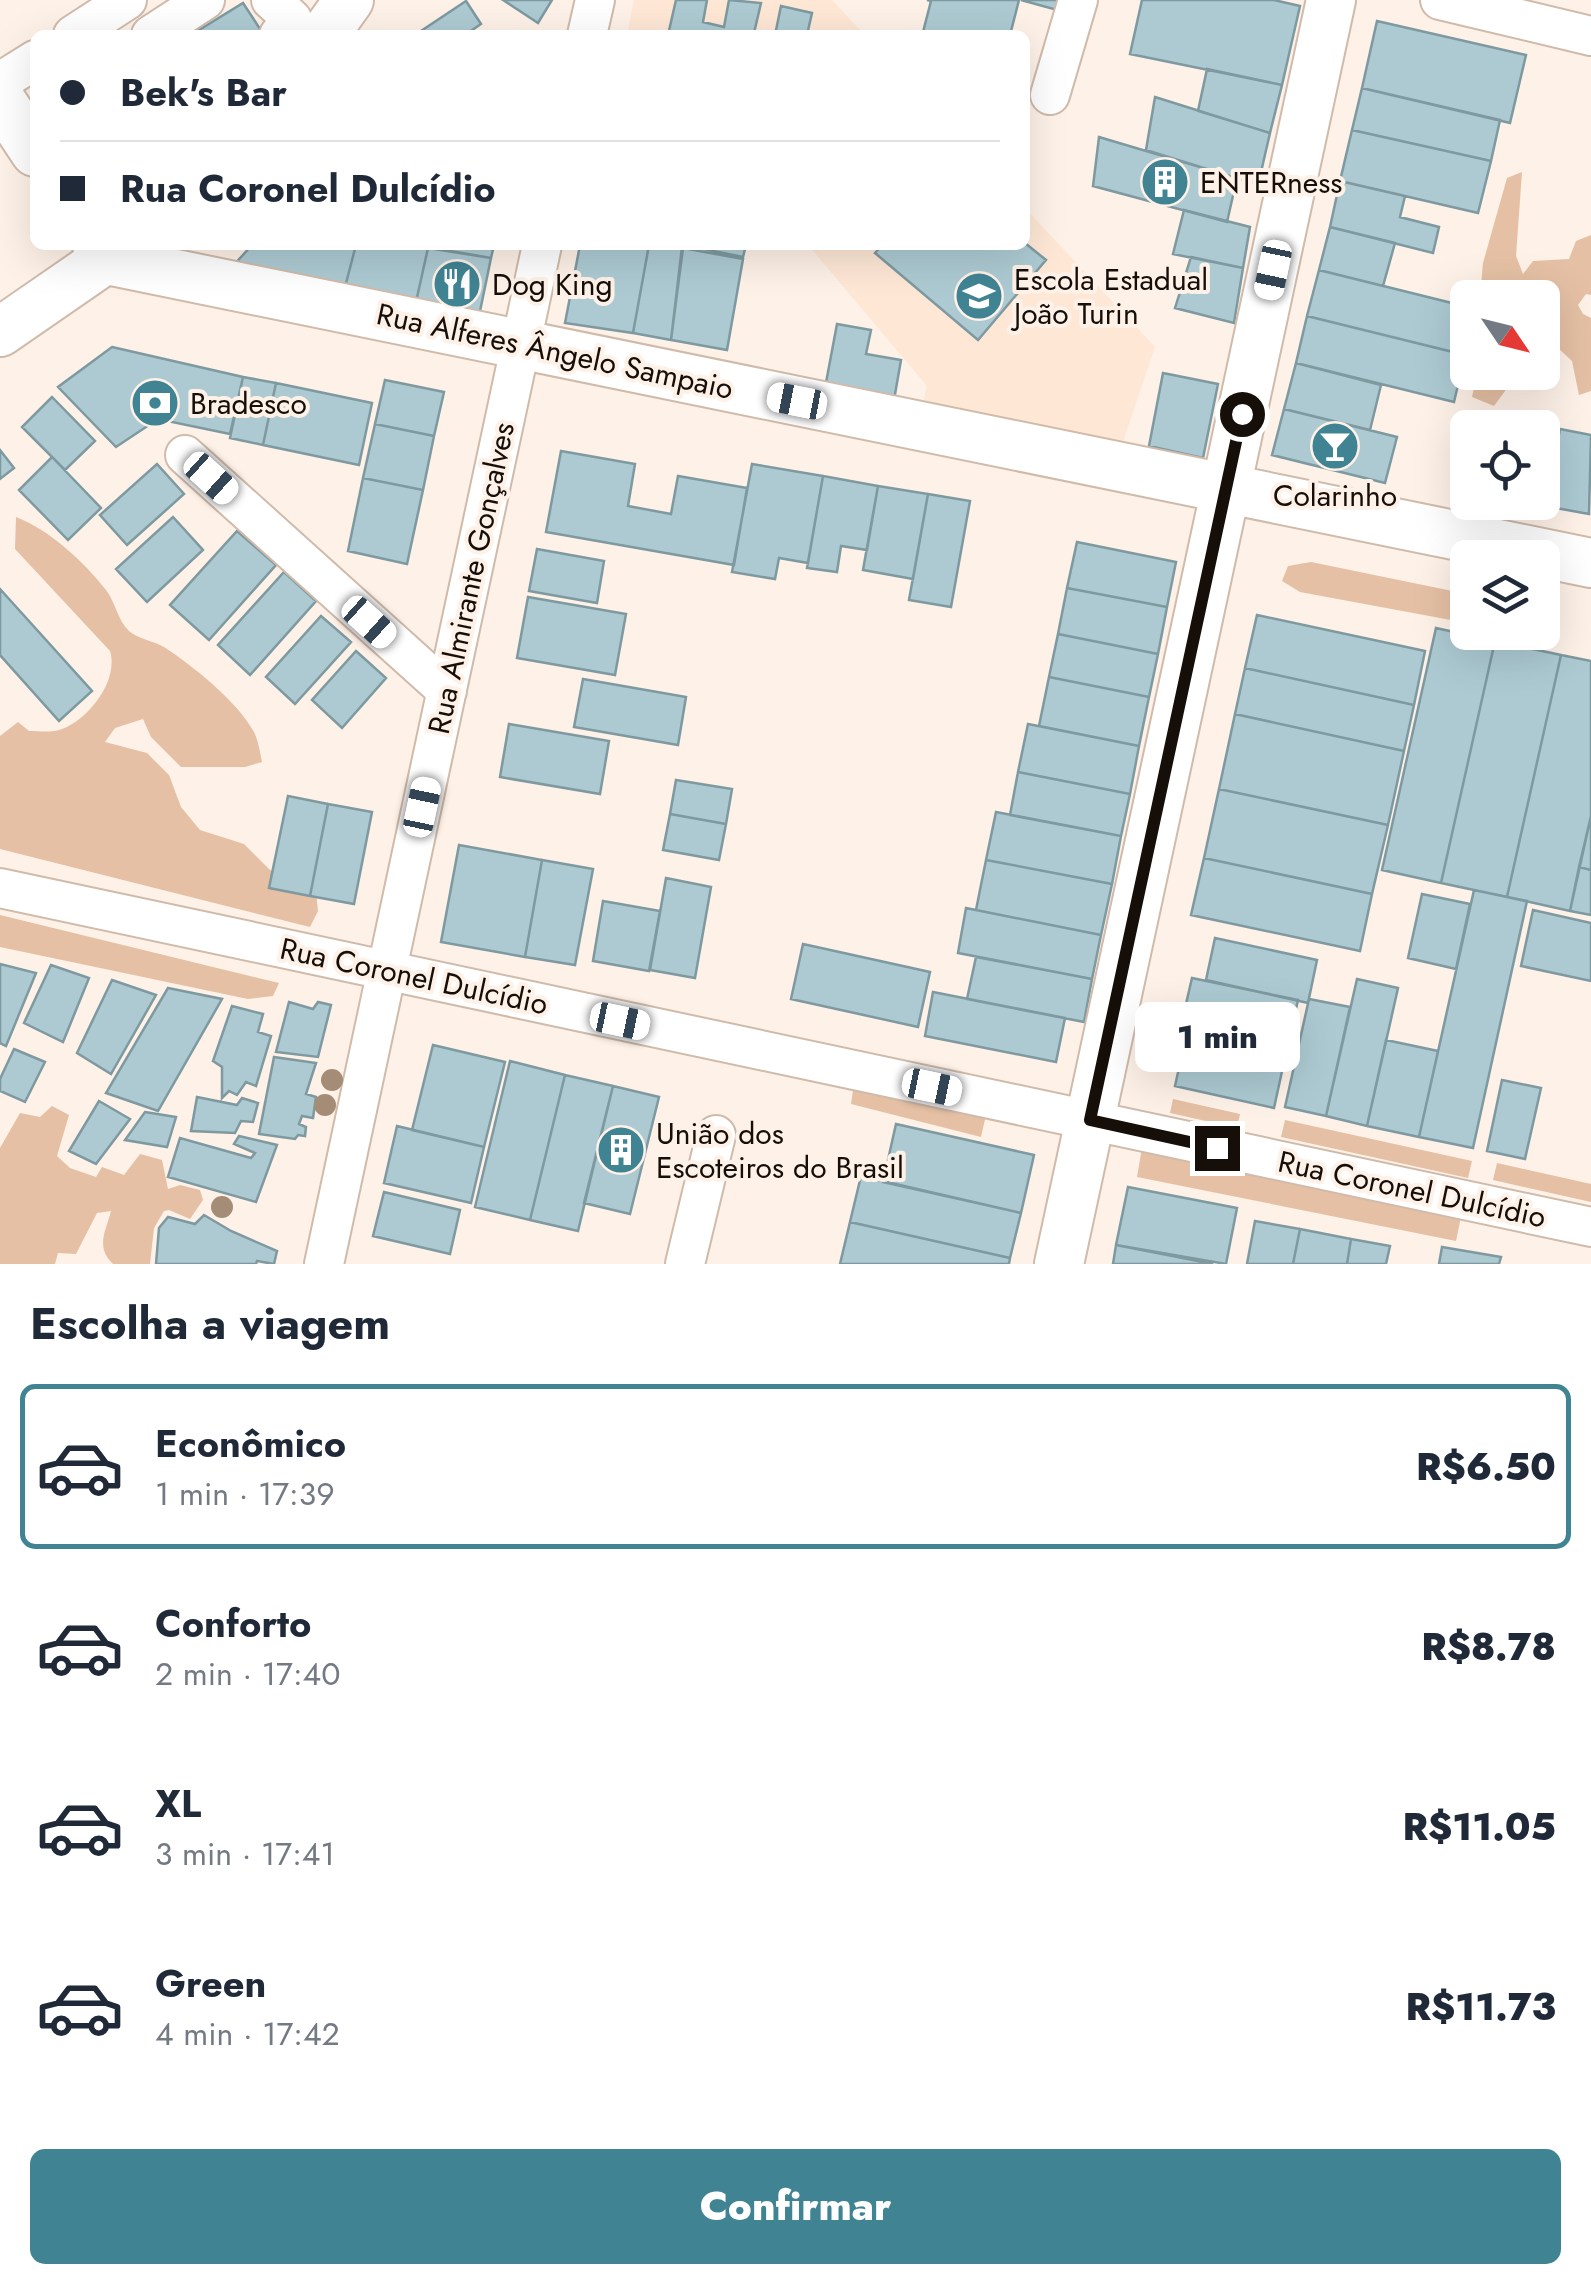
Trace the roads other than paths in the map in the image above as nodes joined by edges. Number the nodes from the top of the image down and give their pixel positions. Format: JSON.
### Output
{"nodes":[{"id":1,"x":127,"y":0,"type":"edge"},
{"id":2,"x":205,"y":0,"type":"edge"},
{"id":3,"x":271,"y":0,"type":"edge"},
{"id":4,"x":595,"y":0,"type":"edge"},
{"id":5,"x":1078,"y":0,"type":"edge"},
{"id":6,"x":1331,"y":0,"type":"edge"},
{"id":7,"x":1440,"y":0,"type":"edge"},
{"id":8,"x":81,"y":30,"type":"edge"},
{"id":9,"x":159,"y":30,"type":"edge"},
{"id":10,"x":283,"y":30,"type":"edge"},
{"id":11,"x":589,"y":30,"type":"edge"},
{"id":12,"x":1591,"y":36,"type":"edge"},
{"id":13,"x":30,"y":63,"type":"edge"},
{"id":14,"x":0,"y":82,"type":"edge"},
{"id":15,"x":1050,"y":95,"type":"dead end"},
{"id":16,"x":0,"y":99,"type":"edge"},
{"id":17,"x":30,"y":144,"type":"edge"},
{"id":18,"x":110,"y":250,"type":"edge"},
{"id":19,"x":541,"y":250,"type":"edge"},
{"id":20,"x":0,"y":332,"type":"edge"},
{"id":21,"x":521,"y":344,"type":"junction"},
{"id":22,"x":185,"y":454,"type":"dead end"},
{"id":23,"x":1226,"y":488,"type":"junction"},
{"id":24,"x":1591,"y":563,"type":"edge"},
{"id":25,"x":447,"y":691,"type":"junction"},
{"id":26,"x":0,"y":888,"type":"edge"},
{"id":27,"x":387,"y":971,"type":"junction"},
{"id":28,"x":1090,"y":1120,"type":"junction"},
{"id":29,"x":716,"y":1135,"type":"dead end"},
{"id":30,"x":1591,"y":1227,"type":"edge"},
{"id":31,"x":324,"y":1264,"type":"edge"},
{"id":32,"x":685,"y":1264,"type":"edge"},
{"id":33,"x":1059,"y":1264,"type":"edge"}],
"edges":[{"from":1,"to":8,"type":"street"},
{"from":2,"to":9,"type":"street"},
{"from":3,"to":10,"type":"street"},
{"from":4,"to":11,"type":"street"},
{"from":5,"to":15,"type":"street"},
{"from":6,"to":23,"type":"main road"},
{"from":7,"to":12,"type":"street"},
{"from":13,"to":14,"type":"street"},
{"from":16,"to":17,"type":"main road"},
{"from":18,"to":20,"type":"main road"},
{"from":18,"to":21,"type":"main road","name":"Rua Alferes Ângelo Sampaio"},
{"from":19,"to":21,"type":"street","name":"Rua Almirante Gonçalves"},
{"from":21,"to":23,"type":"main road","name":"Rua Alferes Ângelo Sampaio"},
{"from":21,"to":25,"type":"street","name":"Rua Almirante Gonçalves"},
{"from":22,"to":25,"type":"street"},
{"from":23,"to":24,"type":"main road","name":"Rua Alferes Ângelo Sampaio"},
{"from":23,"to":28,"type":"main road"},
{"from":25,"to":27,"type":"street","name":"Rua Almirante Gonçalves"},
{"from":26,"to":27,"type":"street","name":"Rua Coronel Dulcídio"},
{"from":27,"to":28,"type":"street","name":"Rua Coronel Dulcídio"},
{"from":27,"to":31,"type":"street","name":"Rua Almirante Gonçalves"},
{"from":28,"to":30,"type":"street","name":"Rua Coronel Dulcídio"},
{"from":28,"to":33,"type":"main road"},
{"from":29,"to":32,"type":"street"}]}
